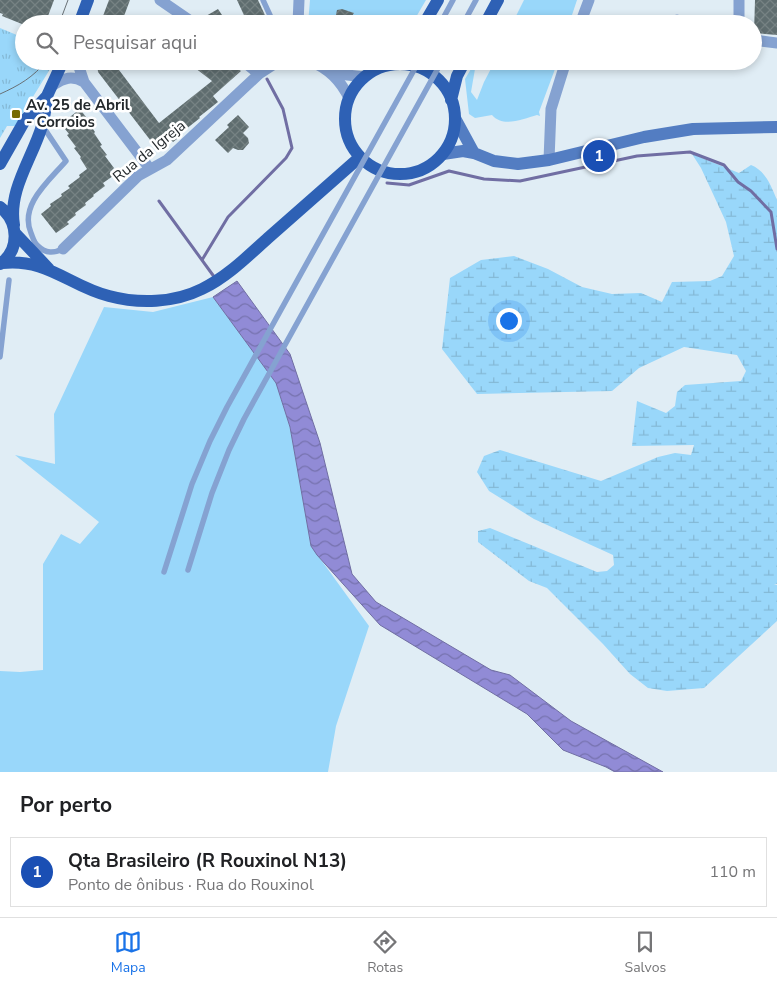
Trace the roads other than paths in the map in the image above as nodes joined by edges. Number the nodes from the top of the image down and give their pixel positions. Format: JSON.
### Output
{"nodes":[{"id":1,"x":88,"y":0,"type":"edge"},
{"id":2,"x":160,"y":0,"type":"edge"},
{"id":3,"x":263,"y":0,"type":"edge"},
{"id":4,"x":299,"y":0,"type":"edge"},
{"id":5,"x":438,"y":0,"type":"edge"},
{"id":6,"x":453,"y":0,"type":"edge"},
{"id":7,"x":476,"y":0,"type":"edge"},
{"id":8,"x":498,"y":0,"type":"edge"},
{"id":9,"x":589,"y":0,"type":"edge"},
{"id":10,"x":738,"y":0,"type":"edge"},
{"id":11,"x":82,"y":15,"type":"edge"},
{"id":12,"x":182,"y":15,"type":"edge"},
{"id":13,"x":270,"y":15,"type":"edge"},
{"id":14,"x":298,"y":15,"type":"edge"},
{"id":15,"x":429,"y":15,"type":"edge"},
{"id":16,"x":445,"y":15,"type":"edge"},
{"id":17,"x":467,"y":15,"type":"edge"},
{"id":18,"x":490,"y":15,"type":"edge"},
{"id":19,"x":583,"y":15,"type":"edge"},
{"id":20,"x":739,"y":15,"type":"edge"},
{"id":21,"x":762,"y":41,"type":"edge"},
{"id":22,"x":777,"y":43,"type":"edge"},
{"id":23,"x":59,"y":70,"type":"edge"},
{"id":24,"x":80,"y":70,"type":"edge"},
{"id":25,"x":254,"y":70,"type":"edge"},
{"id":26,"x":265,"y":70,"type":"edge"},
{"id":27,"x":326,"y":70,"type":"edge"},
{"id":28,"x":375,"y":70,"type":"edge"},
{"id":29,"x":414,"y":70,"type":"edge"},
{"id":30,"x":423,"y":70,"type":"edge"},
{"id":31,"x":437,"y":70,"type":"edge"},
{"id":32,"x":460,"y":70,"type":"edge"},
{"id":33,"x":563,"y":70,"type":"edge"},
{"id":34,"x":331,"y":73,"type":"junction"},
{"id":35,"x":259,"y":74,"type":"junction"},
{"id":36,"x":364,"y":77,"type":"junction"},
{"id":37,"x":84,"y":82,"type":"junction"},
{"id":38,"x":50,"y":90,"type":"junction"},
{"id":39,"x":349,"y":98,"type":"junction"},
{"id":40,"x":451,"y":100,"type":"junction"},
{"id":41,"x":455,"y":118,"type":"junction"},
{"id":42,"x":42,"y":126,"type":"junction"},
{"id":43,"x":777,"y":127,"type":"edge"},
{"id":44,"x":443,"y":154,"type":"junction"},
{"id":45,"x":474,"y":154,"type":"junction"},
{"id":46,"x":360,"y":157,"type":"junction"},
{"id":47,"x":549,"y":160,"type":"junction"},
{"id":48,"x":0,"y":164,"type":"edge"},
{"id":49,"x":150,"y":169,"type":"junction"},
{"id":50,"x":0,"y":207,"type":"edge"},
{"id":51,"x":14,"y":229,"type":"junction"},
{"id":52,"x":63,"y":249,"type":"joint"},
{"id":53,"x":1,"y":264,"type":"edge"},
{"id":54,"x":48,"y":269,"type":"junction"},
{"id":55,"x":9,"y":280,"type":"dead end"},
{"id":56,"x":0,"y":357,"type":"edge"},
{"id":57,"x":188,"y":570,"type":"dead end"},
{"id":58,"x":164,"y":572,"type":"dead end"}],
"edges":[{"from":1,"to":11,"type":"main road"},
{"from":2,"to":12,"type":"street"},
{"from":3,"to":13,"type":"lane"},
{"from":4,"to":14,"type":"street"},
{"from":5,"to":15,"type":"main road"},
{"from":6,"to":16,"type":"lane"},
{"from":7,"to":17,"type":"lane"},
{"from":8,"to":18,"type":"main road"},
{"from":9,"to":19,"type":"street"},
{"from":10,"to":20,"type":"street"},
{"from":21,"to":22,"type":"street"},
{"from":23,"to":38,"type":"main road"},
{"from":24,"to":37,"type":"street"},
{"from":25,"to":35,"type":"street"},
{"from":26,"to":35,"type":"street","name":"Rua da Igreja"},
{"from":27,"to":34,"type":"street"},
{"from":28,"to":36,"type":"main road"},
{"from":29,"to":58,"type":"lane","bridge":true},
{"from":30,"to":40,"type":"main road"},
{"from":31,"to":57,"type":"lane","bridge":true},
{"from":32,"to":40,"type":"main road"},
{"from":33,"to":47,"type":"street"},
{"from":34,"to":36,"type":"street"},
{"from":34,"to":39,"type":"street"},
{"from":35,"to":49,"type":"street","name":"Rua da Igreja"},
{"from":36,"to":39,"type":"main road"},
{"from":37,"to":38,"type":"street"},
{"from":37,"to":49,"type":"street"},
{"from":38,"to":42,"type":"main road"},
{"from":38,"to":48,"type":"main road"},
{"from":39,"to":46,"type":"main road"},
{"from":40,"to":41,"type":"main road"},
{"from":41,"to":44,"type":"main road"},
{"from":41,"to":45,"type":"main road"},
{"from":42,"to":51,"type":"main road"},
{"from":42,"to":52,"type":"lane"},
{"from":43,"to":47,"type":"main road"},
{"from":44,"to":45,"type":"main road"},
{"from":44,"to":46,"type":"main road"},
{"from":45,"to":47,"type":"main road"},
{"from":46,"to":54,"type":"main road"},
{"from":49,"to":52,"type":"street","name":"Rua da Igreja"},
{"from":50,"to":51,"type":"main road"},
{"from":51,"to":53,"type":"main road"},
{"from":51,"to":54,"type":"main road"},
{"from":53,"to":54,"type":"main road"},
{"from":55,"to":56,"type":"lane"}]}
